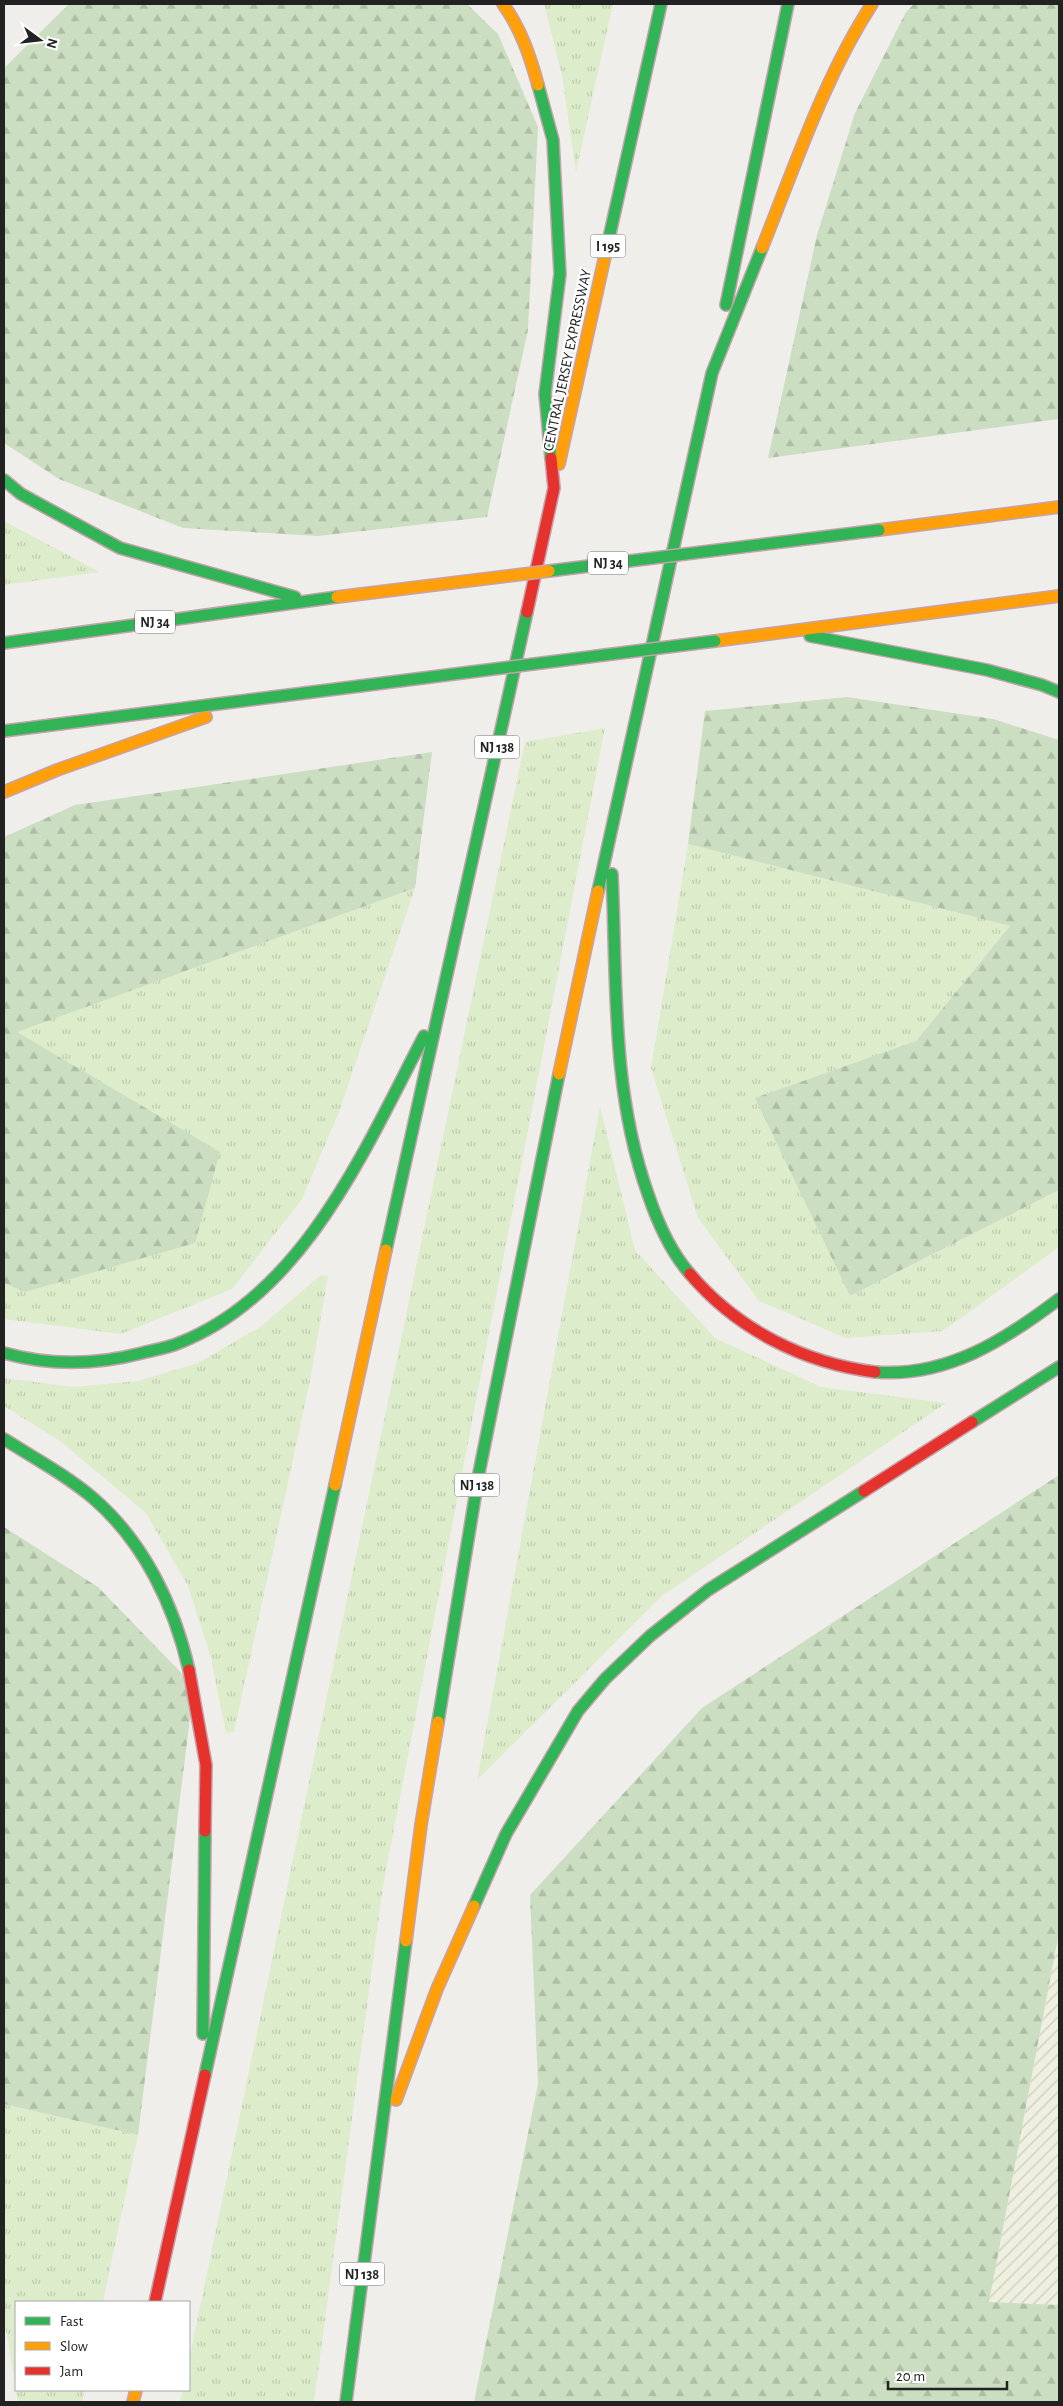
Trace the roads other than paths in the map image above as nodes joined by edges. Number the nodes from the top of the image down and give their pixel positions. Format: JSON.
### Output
{"nodes":[{"id":1,"x":503,"y":4,"type":"edge"},
{"id":2,"x":661,"y":4,"type":"edge"},
{"id":3,"x":788,"y":4,"type":"edge"},
{"id":4,"x":872,"y":4,"type":"edge"},
{"id":5,"x":712,"y":373,"type":"junction"},
{"id":6,"x":4,"y":480,"type":"edge"},
{"id":7,"x":554,"y":488,"type":"junction"},
{"id":8,"x":1050,"y":496,"type":"dead end"},
{"id":9,"x":1059,"y":507,"type":"edge"},
{"id":10,"x":1014,"y":512,"type":"junction"},
{"id":11,"x":1059,"y":596,"type":"edge"},
{"id":12,"x":306,"y":600,"type":"junction"},
{"id":13,"x":787,"y":632,"type":"junction"},
{"id":14,"x":4,"y":643,"type":"edge"},
{"id":15,"x":1059,"y":692,"type":"edge"},
{"id":16,"x":254,"y":700,"type":"junction"},
{"id":17,"x":4,"y":731,"type":"edge"},
{"id":18,"x":4,"y":792,"type":"edge"},
{"id":19,"x":611,"y":831,"type":"junction"},
{"id":20,"x":440,"y":1006,"type":"junction"},
{"id":21,"x":1059,"y":1299,"type":"edge"},
{"id":22,"x":4,"y":1353,"type":"edge"},
{"id":23,"x":1059,"y":1367,"type":"edge"},
{"id":24,"x":4,"y":1439,"type":"edge"},
{"id":25,"x":202,"y":2093,"type":"junction"},
{"id":26,"x":379,"y":2146,"type":"junction"},
{"id":27,"x":156,"y":2301,"type":"edge"},
{"id":28,"x":346,"y":2402,"type":"edge"}],
"edges":[{"from":1,"to":7,"type":"highway"},
{"from":2,"to":7,"type":"highway","name":"CENTRAL JERSEY EXPRESSWAY","number":"I 195"},
{"from":3,"to":5,"type":"highway"},
{"from":4,"to":5,"type":"highway"},
{"from":5,"to":19,"type":"highway","number":"NJ 138"},
{"from":6,"to":12,"type":"highway"},
{"from":7,"to":20,"type":"highway","number":"NJ 138"},
{"from":8,"to":10,"type":"highway"},
{"from":9,"to":10,"type":"highway","number":"NJ 34"},
{"from":10,"to":12,"type":"highway","number":"NJ 34","bridge":true},
{"from":11,"to":13,"type":"highway"},
{"from":12,"to":14,"type":"highway","number":"NJ 34"},
{"from":13,"to":15,"type":"highway"},
{"from":13,"to":16,"type":"highway","bridge":true},
{"from":16,"to":17,"type":"highway"},
{"from":16,"to":18,"type":"highway"},
{"from":19,"to":21,"type":"highway"},
{"from":19,"to":26,"type":"highway","number":"NJ 138"},
{"from":20,"to":22,"type":"highway"},
{"from":20,"to":25,"type":"highway","number":"NJ 138"},
{"from":23,"to":26,"type":"highway"},
{"from":24,"to":25,"type":"highway"},
{"from":25,"to":27,"type":"highway","number":"NJ 138"},
{"from":26,"to":28,"type":"highway","number":"NJ 138"}]}
